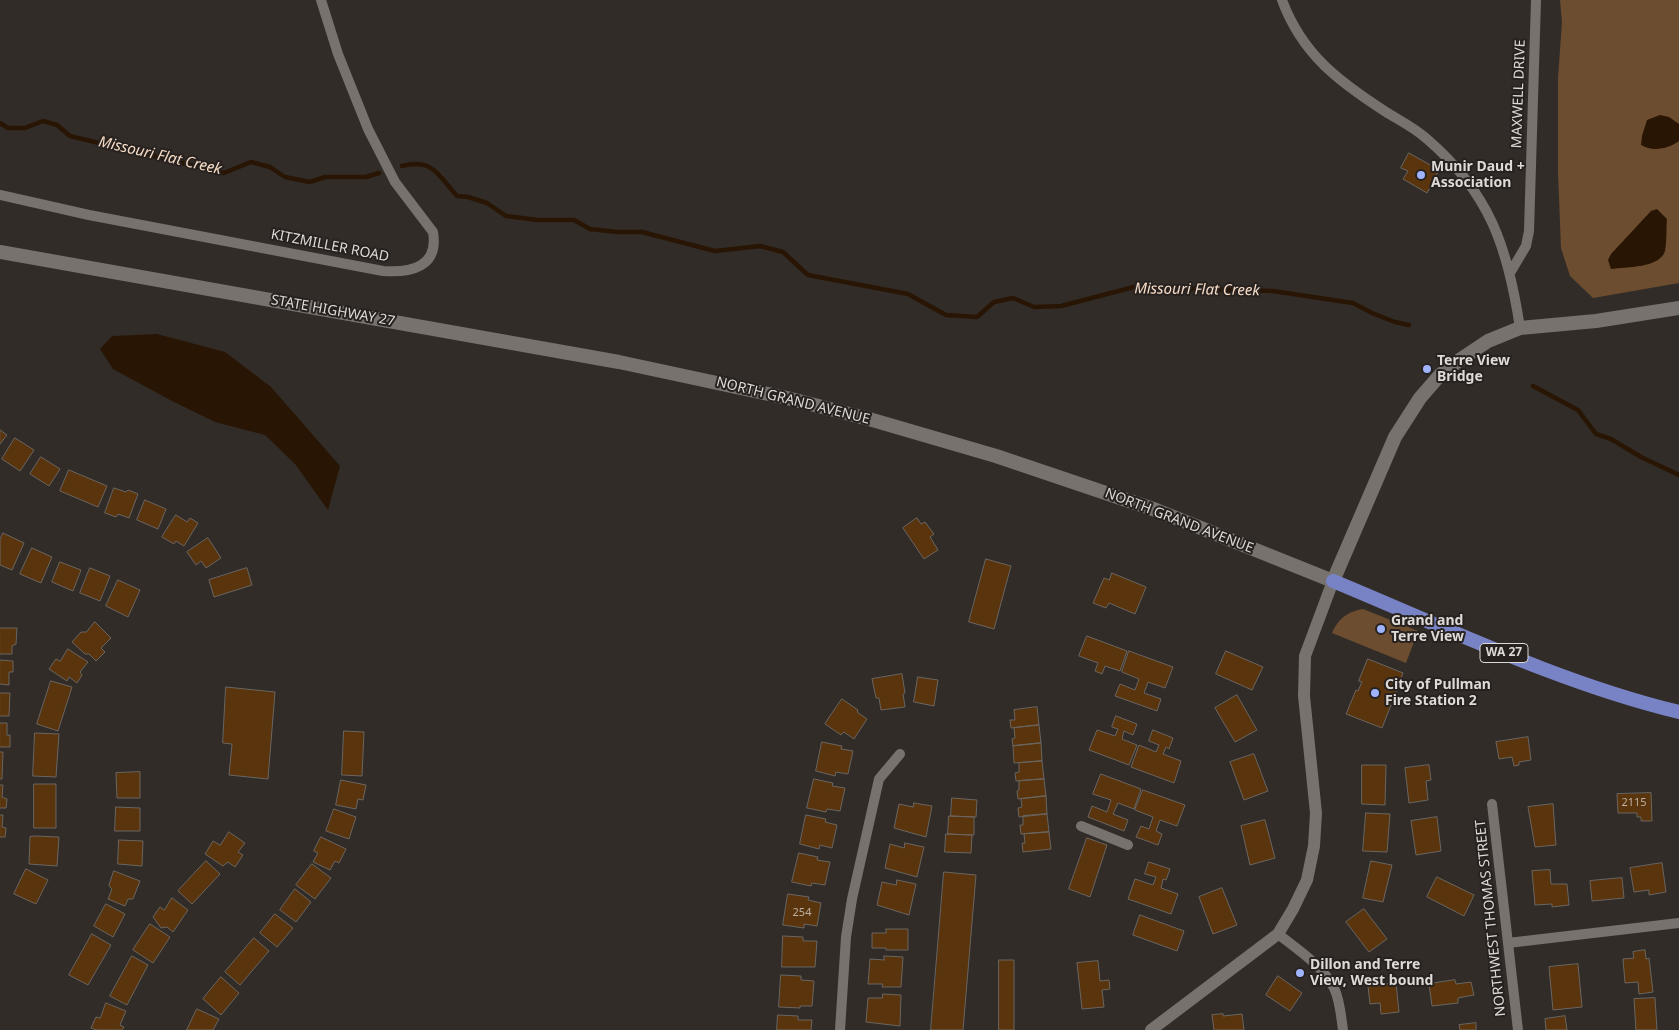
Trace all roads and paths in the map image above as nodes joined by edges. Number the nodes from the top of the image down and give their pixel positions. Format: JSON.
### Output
{"nodes":[{"id":1,"x":321,"y":0,"type":"edge"},
{"id":2,"x":1282,"y":0,"type":"edge"},
{"id":3,"x":1536,"y":0,"type":"edge"},
{"id":4,"x":0,"y":196,"type":"edge"},
{"id":5,"x":0,"y":252,"type":"edge"},
{"id":6,"x":1510,"y":273,"type":"junction"},
{"id":7,"x":1679,"y":308,"type":"edge"},
{"id":8,"x":1520,"y":328,"type":"junction"},
{"id":9,"x":666,"y":371,"type":"joint"},
{"id":10,"x":1333,"y":581,"type":"junction"},
{"id":11,"x":1679,"y":712,"type":"edge"},
{"id":12,"x":900,"y":754,"type":"dead end"},
{"id":13,"x":1492,"y":804,"type":"dead end"},
{"id":14,"x":1081,"y":826,"type":"dead end"},
{"id":15,"x":1128,"y":845,"type":"dead end"},
{"id":16,"x":1679,"y":923,"type":"edge"},
{"id":17,"x":1278,"y":934,"type":"junction"},
{"id":18,"x":1508,"y":943,"type":"junction"},
{"id":19,"x":840,"y":1030,"type":"edge"},
{"id":20,"x":1150,"y":1030,"type":"edge"},
{"id":21,"x":1343,"y":1030,"type":"edge"},
{"id":22,"x":1518,"y":1030,"type":"edge"}],
"edges":[{"from":1,"to":4,"type":"street","name":"KITZMILLER ROAD"},
{"from":2,"to":6,"type":"street"},
{"from":3,"to":6,"type":"street","name":"MAXWELL DRIVE"},
{"from":5,"to":9,"type":"main road","name":"STATE HIGHWAY 27","number":"WA 27"},
{"from":6,"to":8,"type":"street"},
{"from":7,"to":8,"type":"main road"},
{"from":8,"to":10,"type":"main road"},
{"from":9,"to":10,"type":"main road","name":"NORTH GRAND AVENUE","number":"WA 27"},
{"from":10,"to":11,"type":"main road","name":"NORTH GRAND AVENUE","number":"WA 27"},
{"from":10,"to":17,"type":"street"},
{"from":12,"to":19,"type":"street"},
{"from":13,"to":18,"type":"street","name":"NORTHWEST THOMAS STREET"},
{"from":14,"to":15,"type":"street"},
{"from":16,"to":18,"type":"street"},
{"from":17,"to":20,"type":"street"},
{"from":17,"to":21,"type":"street"},
{"from":18,"to":22,"type":"street","name":"NORTHWEST THOMAS STREET"}]}
